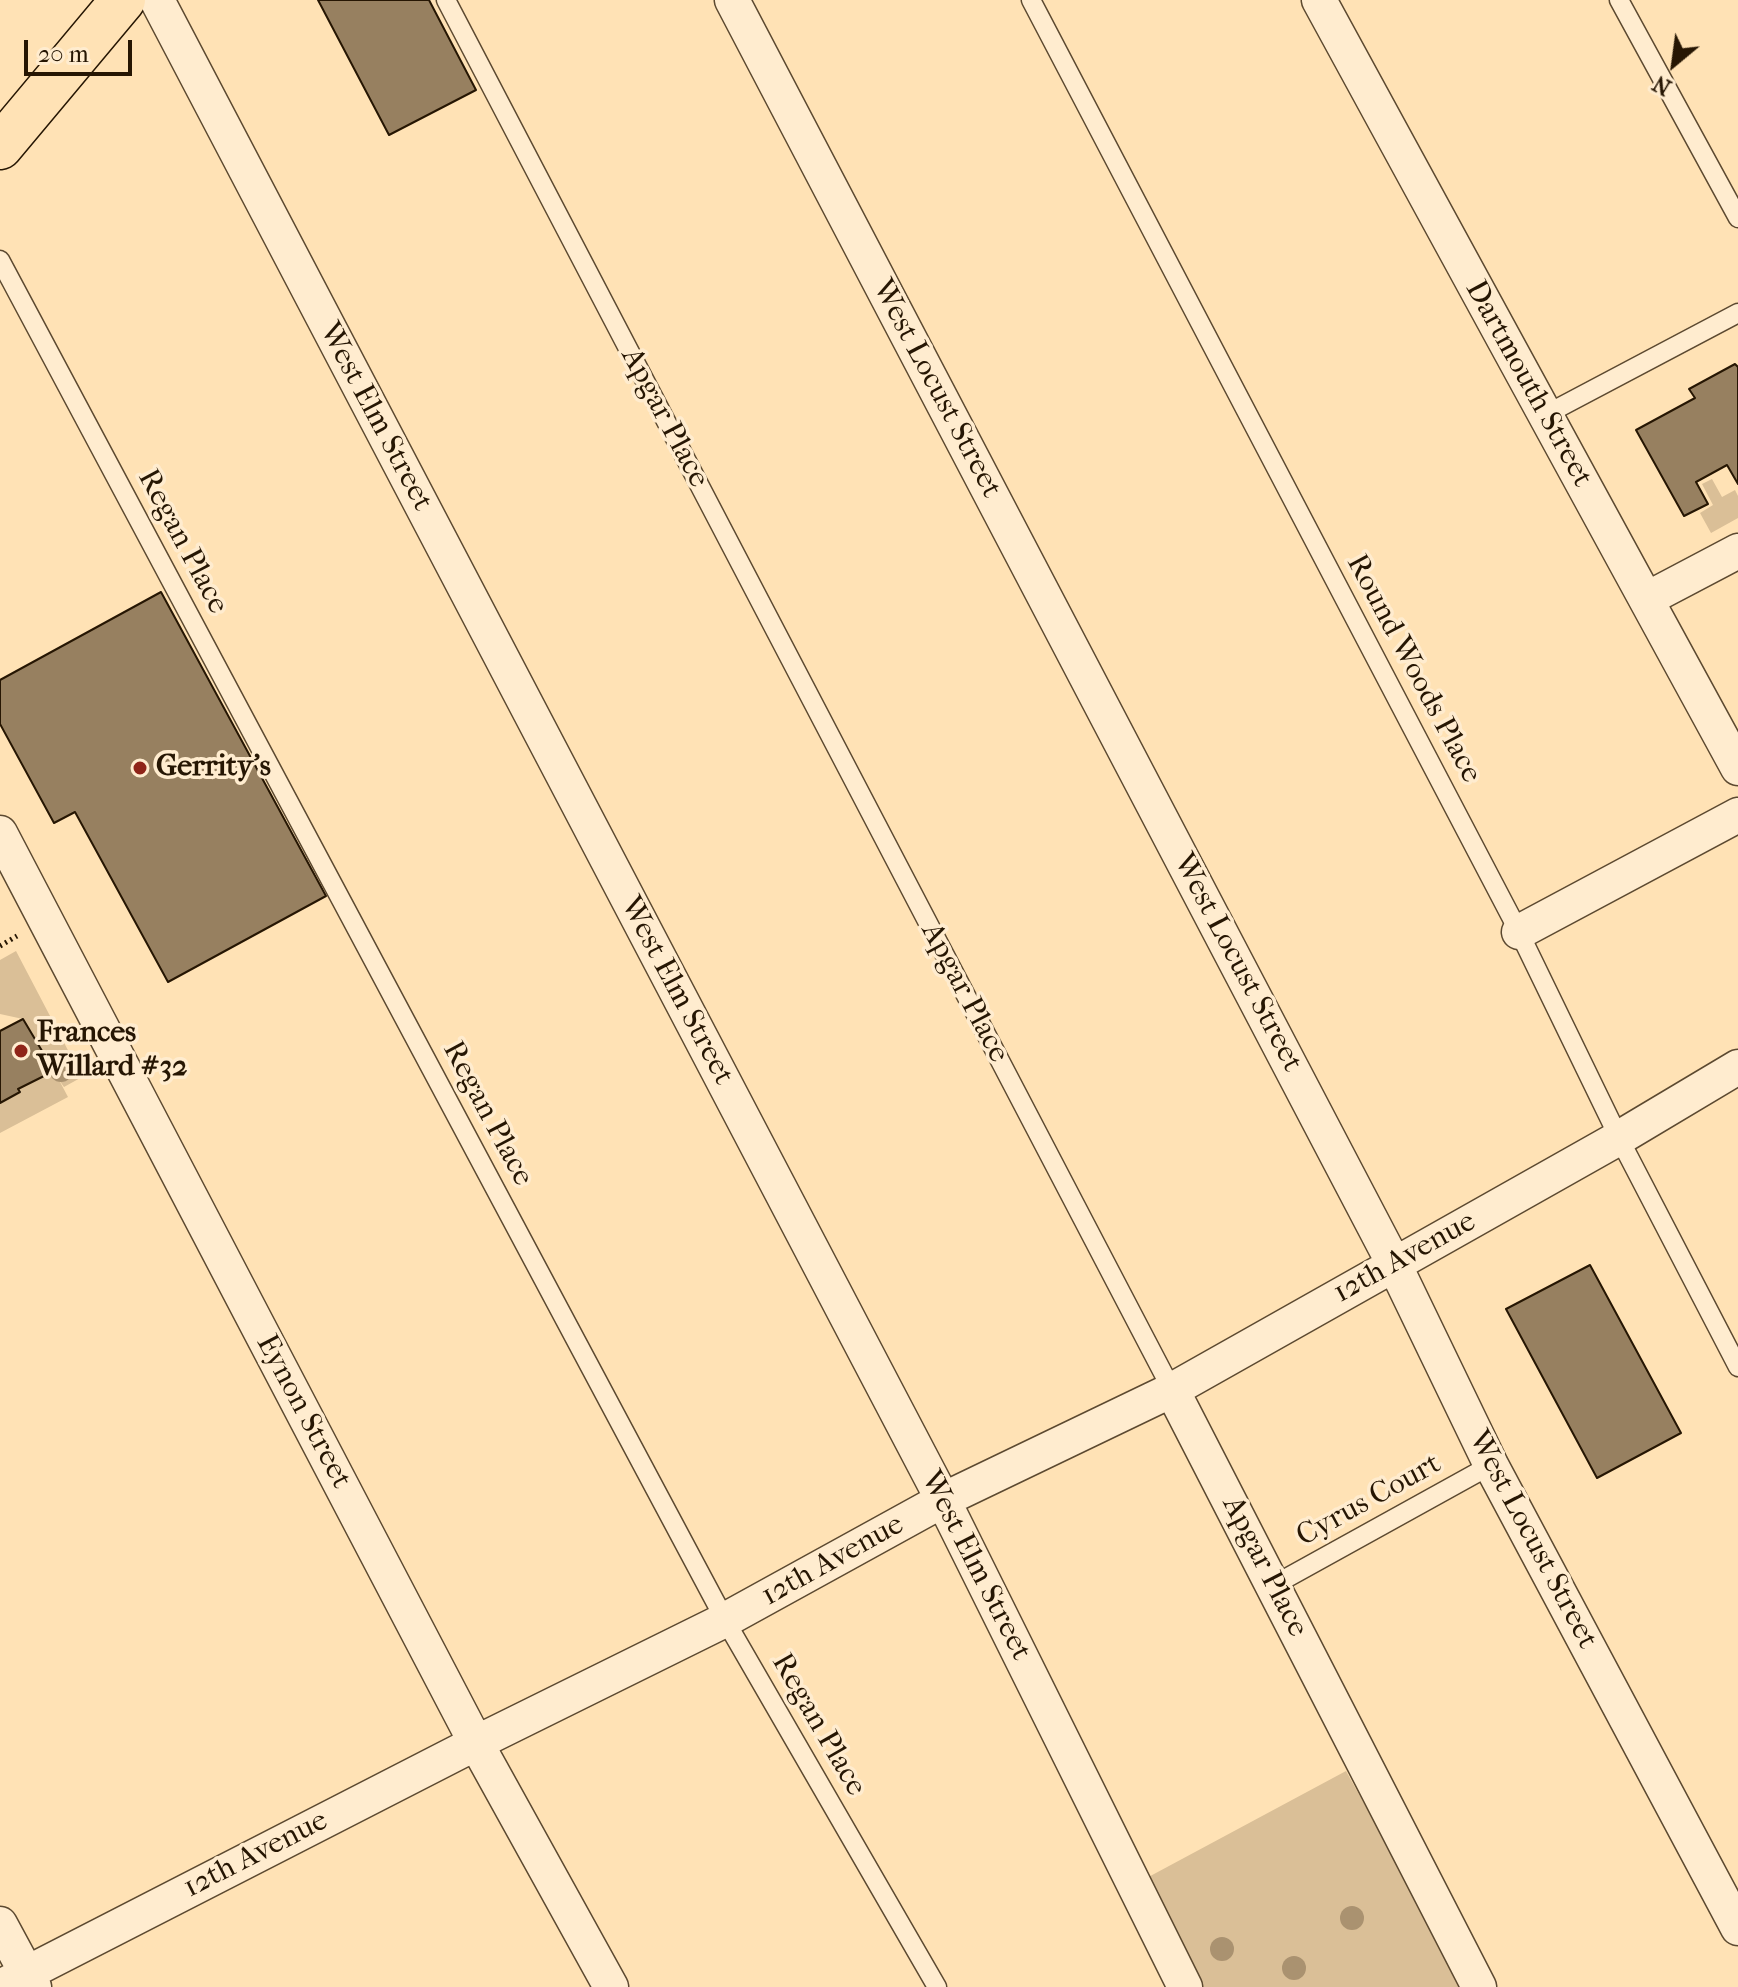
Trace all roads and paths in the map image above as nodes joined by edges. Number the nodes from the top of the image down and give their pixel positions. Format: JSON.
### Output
{"nodes":[{"id":1,"x":123,"y":0,"type":"edge"},
{"id":2,"x":157,"y":0,"type":"edge"},
{"id":3,"x":446,"y":0,"type":"edge"},
{"id":4,"x":732,"y":0,"type":"edge"},
{"id":5,"x":1031,"y":0,"type":"edge"},
{"id":6,"x":1319,"y":0,"type":"edge"},
{"id":7,"x":1619,"y":0,"type":"edge"},
{"id":8,"x":0,"y":147,"type":"edge"},
{"id":9,"x":1738,"y":218,"type":"edge"},
{"id":10,"x":0,"y":260,"type":"edge"},
{"id":11,"x":1738,"y":313,"type":"edge"},
{"id":12,"x":1545,"y":415,"type":"junction"},
{"id":13,"x":1738,"y":551,"type":"edge"},
{"id":14,"x":1647,"y":599,"type":"junction"},
{"id":15,"x":1738,"y":768,"type":"edge"},
{"id":16,"x":1738,"y":815,"type":"edge"},
{"id":17,"x":0,"y":833,"type":"edge"},
{"id":18,"x":1519,"y":932,"type":"junction"},
{"id":19,"x":1738,"y":1067,"type":"edge"},
{"id":20,"x":1619,"y":1138,"type":"junction"},
{"id":21,"x":1394,"y":1264,"type":"junction"},
{"id":22,"x":1738,"y":1367,"type":"edge"},
{"id":23,"x":1172,"y":1390,"type":"junction"},
{"id":24,"x":1491,"y":1465,"type":"junction"},
{"id":25,"x":943,"y":1500,"type":"junction"},
{"id":26,"x":1274,"y":1585,"type":"junction"},
{"id":27,"x":725,"y":1620,"type":"junction"},
{"id":28,"x":476,"y":1743,"type":"junction"},
{"id":29,"x":0,"y":1924,"type":"edge"},
{"id":30,"x":1738,"y":1928,"type":"edge"},
{"id":31,"x":20,"y":1982,"type":"edge"},
{"id":32,"x":611,"y":1987,"type":"edge"},
{"id":33,"x":937,"y":1987,"type":"edge"},
{"id":34,"x":1185,"y":1987,"type":"edge"},
{"id":35,"x":1479,"y":1987,"type":"edge"}],
"edges":[{"from":1,"to":8,"type":"main road"},
{"from":2,"to":25,"type":"street","name":"West Elm Street"},
{"from":3,"to":23,"type":"lane","name":"Apgar Place"},
{"from":4,"to":21,"type":"street","name":"West Locust Street"},
{"from":5,"to":18,"type":"lane","name":"Round Woods Place"},
{"from":6,"to":12,"type":"street","name":"Dartmouth Street"},
{"from":7,"to":9,"type":"lane"},
{"from":10,"to":27,"type":"lane","name":"Regan Place"},
{"from":11,"to":12,"type":"lane"},
{"from":12,"to":14,"type":"street","name":"Dartmouth Street"},
{"from":13,"to":14,"type":"street"},
{"from":14,"to":15,"type":"street","name":"Dartmouth Street"},
{"from":16,"to":18,"type":"street"},
{"from":17,"to":28,"type":"street","name":"Eynon Street"},
{"from":18,"to":20,"type":"lane","name":"Round Woods Place"},
{"from":19,"to":20,"type":"street","name":"12th Avenue"},
{"from":20,"to":21,"type":"street","name":"12th Avenue"},
{"from":20,"to":22,"type":"lane","name":"Round Woods Place"},
{"from":21,"to":23,"type":"street","name":"12th Avenue"},
{"from":21,"to":24,"type":"street","name":"West Locust Street"},
{"from":23,"to":25,"type":"street","name":"12th Avenue"},
{"from":23,"to":26,"type":"street","name":"Apgar Place"},
{"from":24,"to":26,"type":"lane","name":"Cyrus Court"},
{"from":24,"to":30,"type":"street","name":"West Locust Street"},
{"from":25,"to":27,"type":"street","name":"12th Avenue"},
{"from":25,"to":34,"type":"street","name":"West Elm Street"},
{"from":26,"to":35,"type":"street","name":"Apgar Place"},
{"from":27,"to":28,"type":"street","name":"12th Avenue"},
{"from":27,"to":33,"type":"lane","name":"Regan Place"},
{"from":28,"to":31,"type":"street","name":"12th Avenue"},
{"from":28,"to":32,"type":"street","name":"Eynon Street"},
{"from":29,"to":31,"type":"street"}]}
